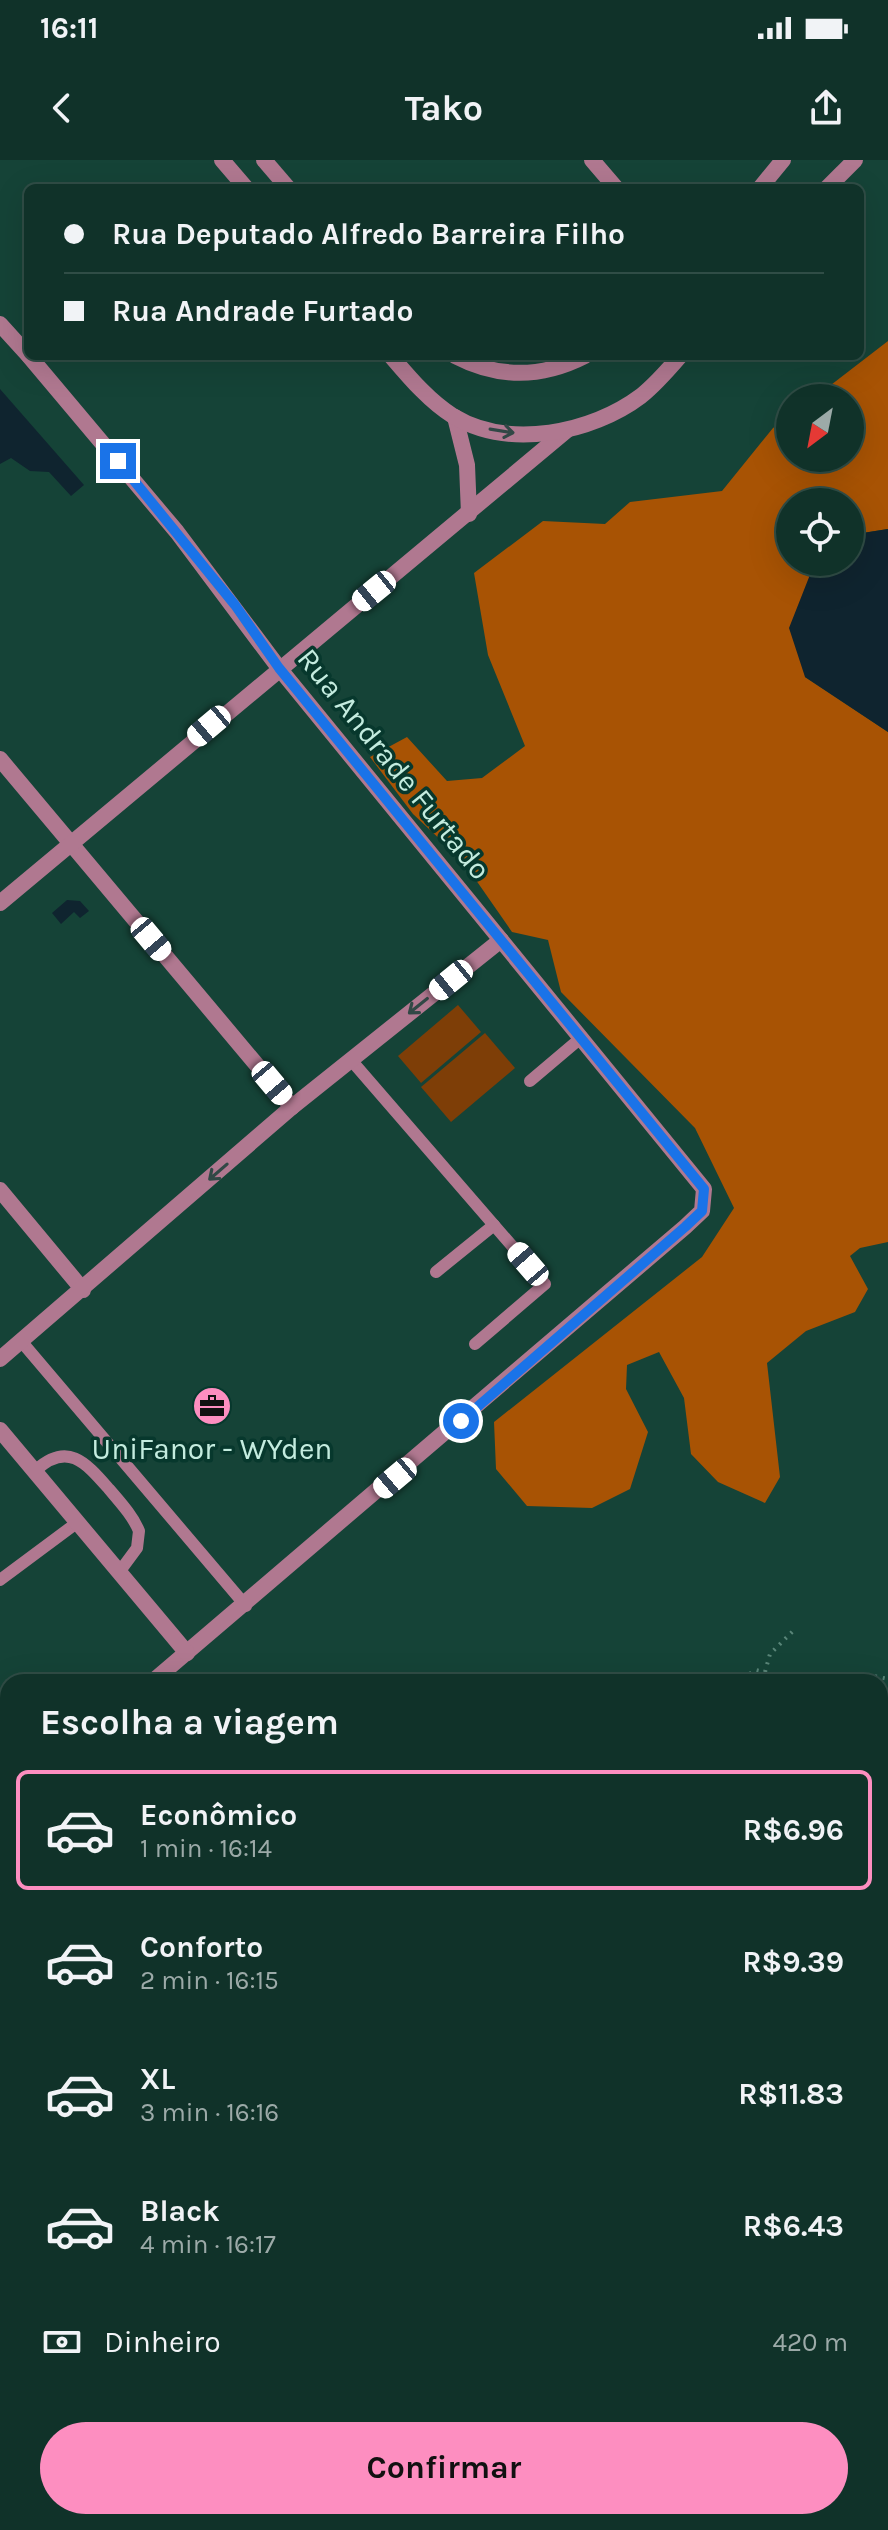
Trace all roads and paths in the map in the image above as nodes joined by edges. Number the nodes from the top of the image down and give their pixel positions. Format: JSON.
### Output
{"nodes":[{"id":1,"x":222,"y":160,"type":"edge"},
{"id":2,"x":264,"y":160,"type":"edge"},
{"id":3,"x":592,"y":160,"type":"edge"},
{"id":4,"x":783,"y":160,"type":"edge"},
{"id":5,"x":855,"y":160,"type":"edge"},
{"id":6,"x":243,"y":184,"type":"edge"},
{"id":7,"x":285,"y":184,"type":"edge"},
{"id":8,"x":613,"y":184,"type":"edge"},
{"id":9,"x":763,"y":184,"type":"edge"},
{"id":10,"x":831,"y":184,"type":"edge"},
{"id":11,"x":0,"y":324,"type":"edge"},
{"id":12,"x":24,"y":351,"type":"edge"},
{"id":13,"x":31,"y":360,"type":"edge"},
{"id":14,"x":394,"y":360,"type":"edge"},
{"id":15,"x":466,"y":360,"type":"edge"},
{"id":16,"x":573,"y":360,"type":"edge"},
{"id":17,"x":676,"y":360,"type":"edge"},
{"id":18,"x":455,"y":417,"type":"junction"},
{"id":19,"x":567,"y":430,"type":"junction"},
{"id":20,"x":469,"y":514,"type":"junction"},
{"id":21,"x":279,"y":668,"type":"junction"},
{"id":22,"x":0,"y":759,"type":"edge"},
{"id":23,"x":70,"y":843,"type":"junction"},
{"id":24,"x":0,"y":903,"type":"edge"},
{"id":25,"x":501,"y":940,"type":"junction"},
{"id":26,"x":582,"y":1037,"type":"junction"},
{"id":27,"x":351,"y":1060,"type":"junction"},
{"id":28,"x":530,"y":1081,"type":"dead end"},
{"id":29,"x":292,"y":1107,"type":"junction"},
{"id":30,"x":0,"y":1190,"type":"edge"},
{"id":31,"x":494,"y":1225,"type":"junction"},
{"id":32,"x":436,"y":1272,"type":"dead end"},
{"id":33,"x":83,"y":1290,"type":"junction"},
{"id":34,"x":21,"y":1341,"type":"junction"},
{"id":35,"x":475,"y":1344,"type":"dead end"},
{"id":36,"x":0,"y":1359,"type":"edge"},
{"id":37,"x":0,"y":1430,"type":"edge"},
{"id":38,"x":36,"y":1470,"type":"junction"},
{"id":39,"x":78,"y":1522,"type":"junction"},
{"id":40,"x":120,"y":1571,"type":"junction"},
{"id":41,"x":0,"y":1580,"type":"edge"},
{"id":42,"x":246,"y":1606,"type":"junction"},
{"id":43,"x":794,"y":1630,"type":"dead end"},
{"id":44,"x":187,"y":1653,"type":"junction"},
{"id":45,"x":765,"y":1672,"type":"joint"},
{"id":46,"x":162,"y":1674,"type":"edge"},
{"id":47,"x":749,"y":1674,"type":"edge"}],
"edges":[{"from":1,"to":6,"type":"street"},
{"from":2,"to":7,"type":"street"},
{"from":3,"to":8,"type":"street"},
{"from":4,"to":9,"type":"street"},
{"from":5,"to":10,"type":"street"},
{"from":11,"to":12,"type":"street","name":"Rua Andrade Furtado"},
{"from":13,"to":21,"type":"street","name":"Rua Andrade Furtado"},
{"from":14,"to":18,"type":"street"},
{"from":15,"to":16,"type":"street"},
{"from":17,"to":19,"type":"street"},
{"from":18,"to":19,"type":"street","one_way":true},
{"from":18,"to":20,"type":"street"},
{"from":19,"to":20,"type":"street"},
{"from":20,"to":21,"type":"street"},
{"from":21,"to":23,"type":"street"},
{"from":21,"to":25,"type":"street","name":"Rua Andrade Furtado"},
{"from":22,"to":23,"type":"street"},
{"from":23,"to":24,"type":"street"},
{"from":23,"to":29,"type":"street"},
{"from":25,"to":26,"type":"street","name":"Rua Andrade Furtado"},
{"from":25,"to":27,"type":"street","one_way":true},
{"from":26,"to":28,"type":"lane"},
{"from":26,"to":42,"type":"street","name":"Rua Andrade Furtado"},
{"from":27,"to":29,"type":"street"},
{"from":27,"to":31,"type":"lane"},
{"from":29,"to":33,"type":"street","one_way":true},
{"from":30,"to":33,"type":"street"},
{"from":31,"to":32,"type":"lane"},
{"from":31,"to":35,"type":"lane"},
{"from":33,"to":34,"type":"street"},
{"from":34,"to":36,"type":"street"},
{"from":34,"to":42,"type":"lane"},
{"from":37,"to":38,"type":"street"},
{"from":38,"to":39,"type":"street"},
{"from":38,"to":40,"type":"lane"},
{"from":39,"to":40,"type":"street"},
{"from":39,"to":41,"type":"lane"},
{"from":40,"to":44,"type":"street"},
{"from":42,"to":44,"type":"street"},
{"from":43,"to":45,"type":"path"},
{"from":44,"to":46,"type":"street"},
{"from":45,"to":47,"type":"path"}]}
